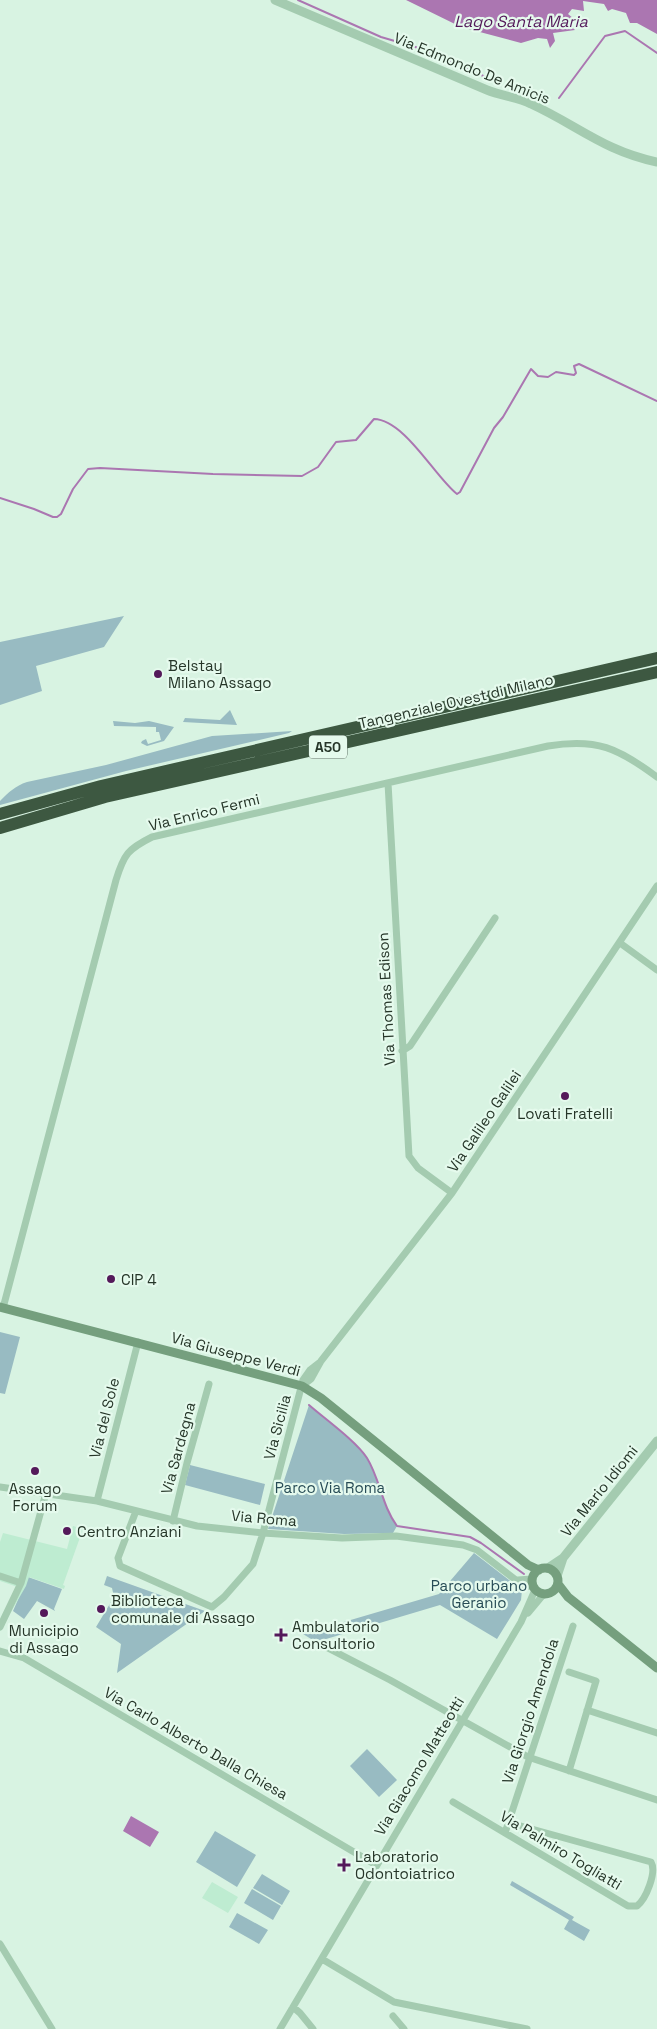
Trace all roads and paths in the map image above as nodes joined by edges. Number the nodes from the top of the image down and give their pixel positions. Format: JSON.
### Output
{"nodes":[{"id":1,"x":275,"y":0,"type":"edge"},
{"id":2,"x":657,"y":162,"type":"edge"},
{"id":3,"x":657,"y":658,"type":"edge"},
{"id":4,"x":657,"y":672,"type":"edge"},
{"id":5,"x":657,"y":776,"type":"edge"},
{"id":6,"x":388,"y":783,"type":"junction"},
{"id":7,"x":0,"y":814,"type":"edge"},
{"id":8,"x":0,"y":828,"type":"edge"},
{"id":9,"x":657,"y":886,"type":"edge"},
{"id":10,"x":495,"y":918,"type":"dead end"},
{"id":11,"x":620,"y":943,"type":"junction"},
{"id":12,"x":657,"y":970,"type":"edge"},
{"id":13,"x":402,"y":1051,"type":"junction"},
{"id":14,"x":452,"y":1194,"type":"junction"},
{"id":15,"x":2,"y":1307,"type":"edge"},
{"id":16,"x":138,"y":1342,"type":"junction"},
{"id":17,"x":209,"y":1384,"type":"dead end"},
{"id":18,"x":302,"y":1386,"type":"junction"},
{"id":19,"x":657,"y":1441,"type":"edge"},
{"id":20,"x":0,"y":1487,"type":"edge"},
{"id":21,"x":46,"y":1493,"type":"junction"},
{"id":22,"x":97,"y":1501,"type":"junction"},
{"id":23,"x":136,"y":1511,"type":"junction"},
{"id":24,"x":173,"y":1520,"type":"junction"},
{"id":25,"x":263,"y":1533,"type":"junction"},
{"id":26,"x":563,"y":1558,"type":"junction"},
{"id":27,"x":0,"y":1576,"type":"edge"},
{"id":28,"x":537,"y":1580,"type":"junction"},
{"id":29,"x":21,"y":1583,"type":"junction"},
{"id":30,"x":556,"y":1584,"type":"junction"},
{"id":31,"x":0,"y":1626,"type":"edge"},
{"id":32,"x":573,"y":1626,"type":"dead end"},
{"id":33,"x":320,"y":1644,"type":"dead end"},
{"id":34,"x":0,"y":1651,"type":"edge"},
{"id":35,"x":657,"y":1668,"type":"edge"},
{"id":36,"x":569,"y":1672,"type":"dead end"},
{"id":37,"x":587,"y":1710,"type":"junction"},
{"id":38,"x":462,"y":1721,"type":"junction"},
{"id":39,"x":657,"y":1733,"type":"edge"},
{"id":40,"x":528,"y":1757,"type":"junction"},
{"id":41,"x":569,"y":1771,"type":"junction"},
{"id":42,"x":657,"y":1800,"type":"edge"},
{"id":43,"x":453,"y":1802,"type":"dead end"},
{"id":44,"x":510,"y":1823,"type":"junction"},
{"id":45,"x":505,"y":1833,"type":"junction"},
{"id":46,"x":376,"y":1865,"type":"junction"},
{"id":47,"x":648,"y":1888,"type":"junction"},
{"id":48,"x":657,"y":1892,"type":"edge"},
{"id":49,"x":0,"y":1944,"type":"edge"},
{"id":50,"x":322,"y":1959,"type":"junction"},
{"id":51,"x":293,"y":2007,"type":"junction"},
{"id":52,"x":393,"y":2016,"type":"dead end"},
{"id":53,"x":52,"y":2029,"type":"edge"},
{"id":54,"x":280,"y":2029,"type":"edge"},
{"id":55,"x":314,"y":2029,"type":"edge"},
{"id":56,"x":404,"y":2029,"type":"edge"},
{"id":57,"x":526,"y":2029,"type":"edge"}],
"edges":[{"from":1,"to":2,"type":"street","name":"Via Edmondo De Amicis"},
{"from":3,"to":7,"type":"highway","name":"Tangenziale Ovest di Milano","number":"A50"},
{"from":4,"to":8,"type":"highway","name":"Tangenziale Ovest di Milano","number":"A50"},
{"from":5,"to":6,"type":"street","name":"Via Enrico Fermi"},
{"from":6,"to":13,"type":"street","name":"Via Thomas Edison"},
{"from":6,"to":15,"type":"street","name":"Via Enrico Fermi"},
{"from":9,"to":11,"type":"street","name":"Via Galileo Galilei"},
{"from":10,"to":13,"type":"street"},
{"from":11,"to":12,"type":"street"},
{"from":11,"to":14,"type":"street","name":"Via Galileo Galilei"},
{"from":13,"to":14,"type":"street","name":"Via Thomas Edison"},
{"from":14,"to":18,"type":"street","name":"Via Galileo Galilei"},
{"from":15,"to":16,"type":"main road","name":"Via Giuseppe Verdi"},
{"from":16,"to":18,"type":"main road","name":"Via Giuseppe Verdi"},
{"from":16,"to":22,"type":"street","name":"Via del Sole"},
{"from":17,"to":24,"type":"street","name":"Via Sardegna"},
{"from":18,"to":25,"type":"street","name":"Via Sicilia"},
{"from":18,"to":28,"type":"main road","name":"Via Giuseppe Verdi"},
{"from":19,"to":26,"type":"street","name":"Via Mario Idiomi"},
{"from":20,"to":21,"type":"street","name":"Via Roma"},
{"from":21,"to":22,"type":"street","name":"Via Roma"},
{"from":21,"to":29,"type":"street"},
{"from":22,"to":23,"type":"street","name":"Via Roma"},
{"from":23,"to":24,"type":"street","name":"Via Roma"},
{"from":23,"to":25,"type":"street","name":"Via Sicilia"},
{"from":24,"to":25,"type":"street","name":"Via Roma"},
{"from":25,"to":28,"type":"street","name":"Via Roma"},
{"from":26,"to":28,"type":"street","name":"Via Mario Idiomi"},
{"from":26,"to":30,"type":"street","name":"Via Mario Idiomi"},
{"from":27,"to":29,"type":"street"},
{"from":28,"to":30,"type":"main road"},
{"from":28,"to":30,"type":"main road","name":"Via Giuseppe Verdi"},
{"from":28,"to":38,"type":"street","name":"Via Giacomo Matteotti"},
{"from":29,"to":31,"type":"street"},
{"from":30,"to":35,"type":"main road","name":"Via Giuseppe Verdi"},
{"from":32,"to":40,"type":"street","name":"Via Giorgio Amendola"},
{"from":33,"to":38,"type":"street"},
{"from":34,"to":46,"type":"street","name":"Via Carlo Alberto Dalla Chiesa"},
{"from":36,"to":37,"type":"street"},
{"from":37,"to":39,"type":"street"},
{"from":37,"to":41,"type":"street"},
{"from":38,"to":40,"type":"street"},
{"from":38,"to":46,"type":"street","name":"Via Giacomo Matteotti"},
{"from":40,"to":41,"type":"street"},
{"from":40,"to":44,"type":"street","name":"Via Giorgio Amendola"},
{"from":41,"to":42,"type":"street"},
{"from":43,"to":45,"type":"street","name":"Via Palmiro Togliatti"},
{"from":44,"to":45,"type":"street","name":"Via Giorgio Amendola"},
{"from":44,"to":47,"type":"street","name":"Via Palmiro Togliatti"},
{"from":45,"to":47,"type":"street","name":"Via Palmiro Togliatti"},
{"from":46,"to":50,"type":"street","name":"Via Giacomo Matteotti"},
{"from":47,"to":48,"type":"street"},
{"from":49,"to":53,"type":"street"},
{"from":50,"to":51,"type":"street","name":"Via Giacomo Matteotti"},
{"from":50,"to":57,"type":"street"},
{"from":51,"to":54,"type":"street","name":"Via Giacomo Matteotti"},
{"from":51,"to":55,"type":"street"},
{"from":52,"to":56,"type":"street"}]}
